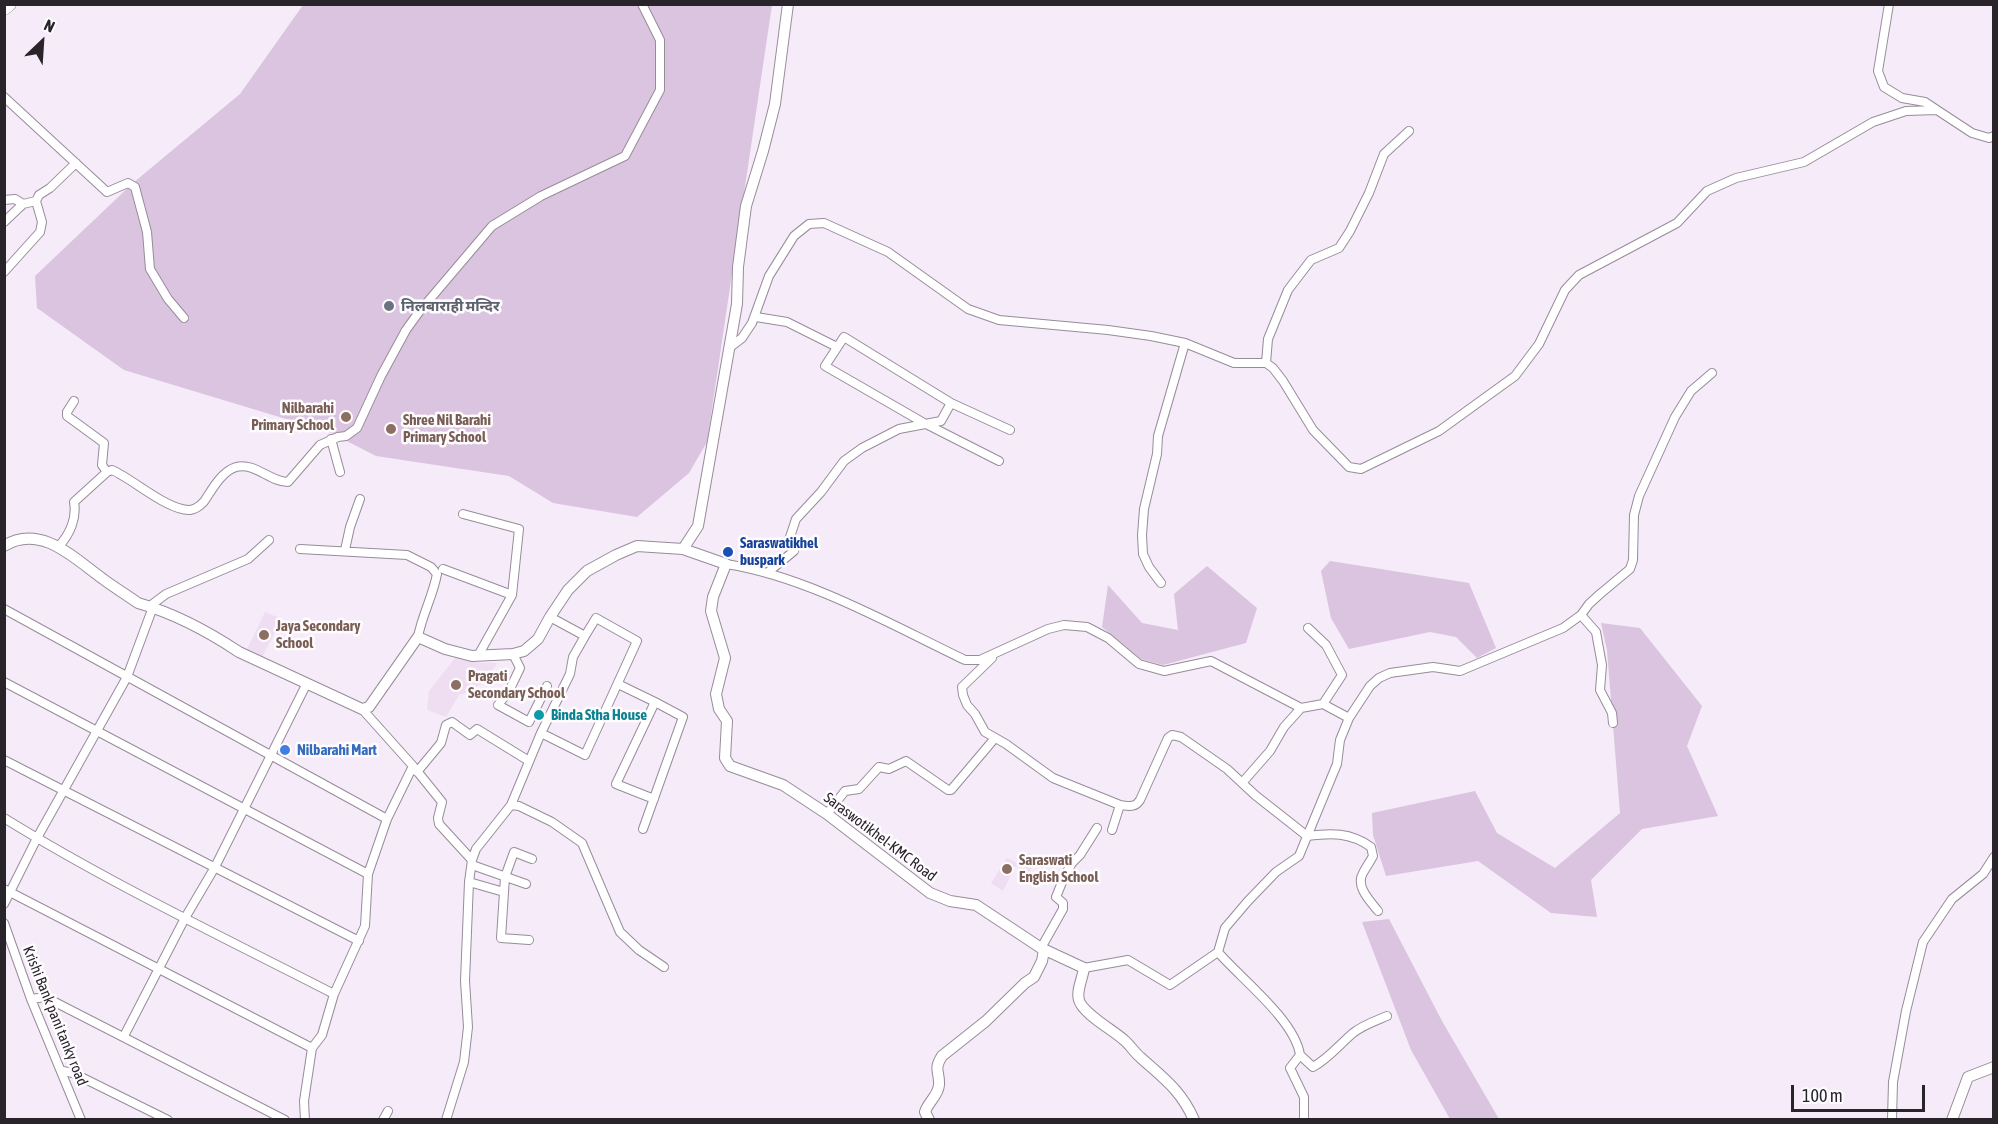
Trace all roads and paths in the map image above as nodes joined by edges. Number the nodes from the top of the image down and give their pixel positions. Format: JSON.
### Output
{"nodes":[{"id":1,"x":9,"y":4,"type":"edge"},
{"id":2,"x":642,"y":4,"type":"edge"},
{"id":3,"x":788,"y":4,"type":"edge"},
{"id":4,"x":1889,"y":4,"type":"edge"},
{"id":5,"x":4,"y":8,"type":"edge"},
{"id":6,"x":4,"y":97,"type":"edge"},
{"id":7,"x":1937,"y":110,"type":"junction"},
{"id":8,"x":1409,"y":131,"type":"dead end"},
{"id":9,"x":1994,"y":136,"type":"edge"},
{"id":10,"x":76,"y":164,"type":"junction"},
{"id":11,"x":4,"y":200,"type":"edge"},
{"id":12,"x":36,"y":201,"type":"junction"},
{"id":13,"x":24,"y":204,"type":"junction"},
{"id":14,"x":4,"y":222,"type":"edge"},
{"id":15,"x":4,"y":272,"type":"edge"},
{"id":16,"x":756,"y":316,"type":"junction"},
{"id":17,"x":184,"y":318,"type":"dead end"},
{"id":18,"x":1185,"y":343,"type":"junction"},
{"id":19,"x":837,"y":347,"type":"junction"},
{"id":20,"x":729,"y":348,"type":"junction"},
{"id":21,"x":1266,"y":363,"type":"junction"},
{"id":22,"x":1712,"y":373,"type":"dead end"},
{"id":23,"x":74,"y":401,"type":"dead end"},
{"id":24,"x":951,"y":403,"type":"junction"},
{"id":25,"x":924,"y":423,"type":"junction"},
{"id":26,"x":1010,"y":430,"type":"dead end"},
{"id":27,"x":331,"y":439,"type":"junction"},
{"id":28,"x":999,"y":461,"type":"dead end"},
{"id":29,"x":340,"y":471,"type":"dead end"},
{"id":30,"x":107,"y":472,"type":"junction"},
{"id":31,"x":360,"y":499,"type":"dead end"},
{"id":32,"x":463,"y":514,"type":"dead end"},
{"id":33,"x":269,"y":540,"type":"dead end"},
{"id":34,"x":4,"y":546,"type":"edge"},
{"id":35,"x":59,"y":546,"type":"junction"},
{"id":36,"x":300,"y":549,"type":"dead end"},
{"id":37,"x":683,"y":549,"type":"junction"},
{"id":38,"x":345,"y":550,"type":"junction"},
{"id":39,"x":726,"y":564,"type":"junction"},
{"id":40,"x":443,"y":568,"type":"dead end"},
{"id":41,"x":767,"y":573,"type":"junction"},
{"id":42,"x":1161,"y":583,"type":"dead end"},
{"id":43,"x":512,"y":595,"type":"junction"},
{"id":44,"x":151,"y":606,"type":"junction"},
{"id":45,"x":4,"y":609,"type":"edge"},
{"id":46,"x":1581,"y":615,"type":"junction"},
{"id":47,"x":549,"y":617,"type":"junction"},
{"id":48,"x":1308,"y":628,"type":"dead end"},
{"id":49,"x":585,"y":636,"type":"junction"},
{"id":50,"x":418,"y":637,"type":"junction"},
{"id":51,"x":479,"y":654,"type":"dead end"},
{"id":52,"x":513,"y":654,"type":"junction"},
{"id":53,"x":992,"y":655,"type":"junction"},
{"id":54,"x":127,"y":676,"type":"junction"},
{"id":55,"x":4,"y":682,"type":"edge"},
{"id":56,"x":307,"y":684,"type":"junction"},
{"id":57,"x":618,"y":684,"type":"junction"},
{"id":58,"x":547,"y":686,"type":"dead end"},
{"id":59,"x":655,"y":702,"type":"junction"},
{"id":60,"x":1323,"y":704,"type":"junction"},
{"id":61,"x":1301,"y":708,"type":"junction"},
{"id":62,"x":362,"y":709,"type":"junction"},
{"id":63,"x":1349,"y":718,"type":"junction"},
{"id":64,"x":529,"y":722,"type":"junction"},
{"id":65,"x":1613,"y":723,"type":"dead end"},
{"id":66,"x":542,"y":731,"type":"junction"},
{"id":67,"x":96,"y":732,"type":"junction"},
{"id":68,"x":995,"y":738,"type":"junction"},
{"id":69,"x":270,"y":756,"type":"junction"},
{"id":70,"x":4,"y":760,"type":"edge"},
{"id":71,"x":529,"y":761,"type":"junction"},
{"id":72,"x":415,"y":769,"type":"junction"},
{"id":73,"x":1242,"y":783,"type":"junction"},
{"id":74,"x":64,"y":789,"type":"junction"},
{"id":75,"x":654,"y":799,"type":"junction"},
{"id":76,"x":511,"y":805,"type":"junction"},
{"id":77,"x":1120,"y":805,"type":"junction"},
{"id":78,"x":243,"y":808,"type":"junction"},
{"id":79,"x":827,"y":814,"type":"junction"},
{"id":80,"x":4,"y":818,"type":"edge"},
{"id":81,"x":387,"y":819,"type":"junction"},
{"id":82,"x":1097,"y":828,"type":"dead end"},
{"id":83,"x":643,"y":829,"type":"dead end"},
{"id":84,"x":1112,"y":830,"type":"dead end"},
{"id":85,"x":1307,"y":836,"type":"junction"},
{"id":86,"x":38,"y":838,"type":"junction"},
{"id":87,"x":1994,"y":857,"type":"edge"},
{"id":88,"x":532,"y":859,"type":"dead end"},
{"id":89,"x":472,"y":862,"type":"junction"},
{"id":90,"x":215,"y":867,"type":"junction"},
{"id":91,"x":368,"y":874,"type":"junction"},
{"id":92,"x":505,"y":877,"type":"junction"},
{"id":93,"x":469,"y":882,"type":"junction"},
{"id":94,"x":526,"y":884,"type":"dead end"},
{"id":95,"x":8,"y":891,"type":"edge"},
{"id":96,"x":504,"y":892,"type":"junction"},
{"id":97,"x":4,"y":904,"type":"edge"},
{"id":98,"x":1378,"y":911,"type":"dead end"},
{"id":99,"x":185,"y":918,"type":"junction"},
{"id":100,"x":4,"y":923,"type":"edge"},
{"id":101,"x":359,"y":940,"type":"junction"},
{"id":102,"x":529,"y":940,"type":"dead end"},
{"id":103,"x":1042,"y":949,"type":"junction"},
{"id":104,"x":1218,"y":952,"type":"junction"},
{"id":105,"x":664,"y":967,"type":"dead end"},
{"id":106,"x":1084,"y":968,"type":"junction"},
{"id":107,"x":159,"y":970,"type":"junction"},
{"id":108,"x":334,"y":994,"type":"junction"},
{"id":109,"x":31,"y":999,"type":"junction"},
{"id":110,"x":1387,"y":1016,"type":"dead end"},
{"id":111,"x":124,"y":1036,"type":"junction"},
{"id":112,"x":312,"y":1048,"type":"junction"},
{"id":113,"x":1300,"y":1055,"type":"junction"},
{"id":114,"x":1994,"y":1067,"type":"edge"},
{"id":115,"x":63,"y":1071,"type":"junction"},
{"id":116,"x":388,"y":1111,"type":"dead end"},
{"id":117,"x":81,"y":1119,"type":"edge"},
{"id":118,"x":168,"y":1119,"type":"edge"},
{"id":119,"x":285,"y":1119,"type":"edge"},
{"id":120,"x":305,"y":1119,"type":"edge"},
{"id":121,"x":383,"y":1119,"type":"edge"},
{"id":122,"x":446,"y":1119,"type":"edge"},
{"id":123,"x":929,"y":1119,"type":"edge"},
{"id":124,"x":1194,"y":1119,"type":"edge"},
{"id":125,"x":1304,"y":1119,"type":"edge"},
{"id":126,"x":1892,"y":1119,"type":"edge"},
{"id":127,"x":1953,"y":1119,"type":"edge"}],
"edges":[{"from":1,"to":5,"type":"main road"},
{"from":2,"to":27,"type":"street"},
{"from":3,"to":20,"type":"street"},
{"from":4,"to":7,"type":"street"},
{"from":6,"to":10,"type":"street"},
{"from":7,"to":9,"type":"street"},
{"from":7,"to":21,"type":"street"},
{"from":8,"to":21,"type":"street"},
{"from":10,"to":12,"type":"street"},
{"from":10,"to":17,"type":"street"},
{"from":11,"to":13,"type":"street"},
{"from":12,"to":13,"type":"street"},
{"from":12,"to":15,"type":"street"},
{"from":13,"to":14,"type":"street"},
{"from":16,"to":18,"type":"street"},
{"from":16,"to":19,"type":"street"},
{"from":16,"to":20,"type":"street"},
{"from":18,"to":21,"type":"street"},
{"from":18,"to":42,"type":"street"},
{"from":19,"to":24,"type":"street"},
{"from":19,"to":25,"type":"street"},
{"from":20,"to":37,"type":"street"},
{"from":22,"to":46,"type":"street"},
{"from":23,"to":30,"type":"street"},
{"from":24,"to":25,"type":"street"},
{"from":24,"to":26,"type":"street"},
{"from":25,"to":28,"type":"street"},
{"from":25,"to":41,"type":"street"},
{"from":27,"to":29,"type":"street"},
{"from":27,"to":30,"type":"street"},
{"from":30,"to":35,"type":"street"},
{"from":31,"to":38,"type":"street"},
{"from":32,"to":43,"type":"street"},
{"from":33,"to":44,"type":"street"},
{"from":34,"to":35,"type":"street"},
{"from":35,"to":44,"type":"street"},
{"from":36,"to":38,"type":"street"},
{"from":37,"to":39,"type":"street"},
{"from":37,"to":47,"type":"street"},
{"from":38,"to":50,"type":"street"},
{"from":39,"to":41,"type":"street"},
{"from":39,"to":79,"type":"street","name":"Saraswotikhel-KMC Road"},
{"from":40,"to":43,"type":"street"},
{"from":41,"to":53,"type":"street"},
{"from":43,"to":51,"type":"street"},
{"from":44,"to":54,"type":"street"},
{"from":44,"to":56,"type":"street"},
{"from":45,"to":54,"type":"street"},
{"from":46,"to":63,"type":"street"},
{"from":46,"to":65,"type":"street"},
{"from":47,"to":49,"type":"street"},
{"from":47,"to":52,"type":"street"},
{"from":48,"to":60,"type":"street"},
{"from":49,"to":57,"type":"street"},
{"from":49,"to":66,"type":"street"},
{"from":50,"to":52,"type":"street"},
{"from":50,"to":62,"type":"street"},
{"from":52,"to":64,"type":"street"},
{"from":53,"to":61,"type":"street"},
{"from":53,"to":68,"type":"street"},
{"from":54,"to":67,"type":"street"},
{"from":54,"to":69,"type":"street"},
{"from":55,"to":67,"type":"street"},
{"from":56,"to":62,"type":"street"},
{"from":56,"to":69,"type":"street"},
{"from":57,"to":59,"type":"street"},
{"from":57,"to":66,"type":"street"},
{"from":58,"to":64,"type":"street"},
{"from":59,"to":75,"type":"street"},
{"from":59,"to":75,"type":"street"},
{"from":60,"to":61,"type":"street"},
{"from":60,"to":63,"type":"street"},
{"from":61,"to":73,"type":"street"},
{"from":62,"to":72,"type":"street"},
{"from":63,"to":85,"type":"street"},
{"from":64,"to":66,"type":"street"},
{"from":66,"to":71,"type":"street"},
{"from":67,"to":74,"type":"street"},
{"from":67,"to":78,"type":"street"},
{"from":68,"to":77,"type":"street"},
{"from":68,"to":79,"type":"street"},
{"from":69,"to":78,"type":"street"},
{"from":69,"to":81,"type":"street"},
{"from":70,"to":74,"type":"street"},
{"from":71,"to":72,"type":"street"},
{"from":71,"to":76,"type":"street"},
{"from":72,"to":81,"type":"street"},
{"from":72,"to":89,"type":"street"},
{"from":73,"to":77,"type":"street"},
{"from":73,"to":85,"type":"street"},
{"from":74,"to":86,"type":"street"},
{"from":74,"to":90,"type":"street"},
{"from":75,"to":83,"type":"street"},
{"from":76,"to":89,"type":"street"},
{"from":76,"to":105,"type":"street"},
{"from":77,"to":84,"type":"street"},
{"from":78,"to":90,"type":"street"},
{"from":78,"to":91,"type":"street"},
{"from":79,"to":103,"type":"street","name":"Saraswotikhel-KMC Road"},
{"from":80,"to":86,"type":"street"},
{"from":81,"to":91,"type":"street"},
{"from":82,"to":103,"type":"street"},
{"from":85,"to":98,"type":"street"},
{"from":85,"to":104,"type":"street"},
{"from":86,"to":95,"type":"street"},
{"from":86,"to":99,"type":"street"},
{"from":87,"to":126,"type":"street"},
{"from":88,"to":92,"type":"street"},
{"from":89,"to":92,"type":"street"},
{"from":89,"to":93,"type":"street"},
{"from":90,"to":99,"type":"street"},
{"from":90,"to":101,"type":"street"},
{"from":91,"to":101,"type":"street"},
{"from":92,"to":94,"type":"street"},
{"from":92,"to":96,"type":"street"},
{"from":93,"to":96,"type":"street"},
{"from":93,"to":122,"type":"street"},
{"from":95,"to":97,"type":"street"},
{"from":95,"to":107,"type":"street"},
{"from":96,"to":102,"type":"street"},
{"from":99,"to":107,"type":"street"},
{"from":99,"to":108,"type":"street"},
{"from":100,"to":109,"type":"street","name":"Krishi Bank pani tanky road"},
{"from":101,"to":108,"type":"street"},
{"from":103,"to":106,"type":"street","name":"Saraswotikhel-KMC Road"},
{"from":103,"to":123,"type":"street"},
{"from":104,"to":106,"type":"street"},
{"from":104,"to":113,"type":"street"},
{"from":106,"to":124,"type":"street"},
{"from":107,"to":111,"type":"street"},
{"from":107,"to":112,"type":"street"},
{"from":108,"to":112,"type":"street"},
{"from":109,"to":111,"type":"street"},
{"from":109,"to":115,"type":"street","name":"Krishi Bank pani tanky road"},
{"from":110,"to":113,"type":"street"},
{"from":111,"to":119,"type":"street"},
{"from":112,"to":120,"type":"street"},
{"from":113,"to":125,"type":"street"},
{"from":114,"to":127,"type":"street"},
{"from":115,"to":117,"type":"street","name":"Krishi Bank pani tanky road"},
{"from":115,"to":118,"type":"street"},
{"from":116,"to":121,"type":"street"}]}
